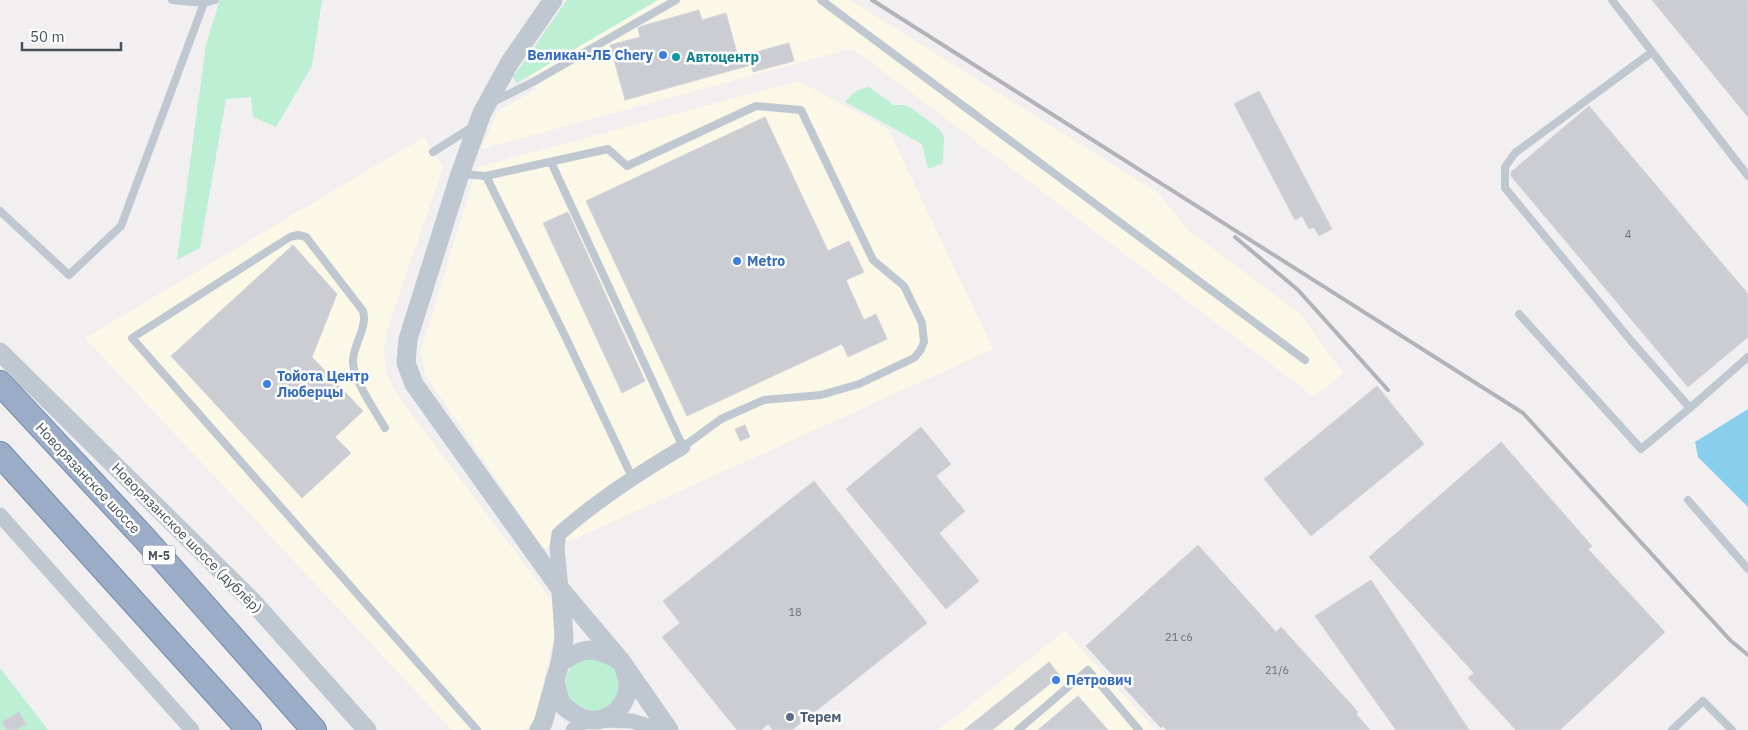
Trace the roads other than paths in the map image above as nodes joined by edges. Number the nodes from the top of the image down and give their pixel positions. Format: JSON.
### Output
{"nodes":[{"id":1,"x":172,"y":0,"type":"edge"},
{"id":2,"x":215,"y":0,"type":"edge"},
{"id":3,"x":553,"y":0,"type":"edge"},
{"id":4,"x":676,"y":0,"type":"edge"},
{"id":5,"x":821,"y":0,"type":"edge"},
{"id":6,"x":1612,"y":0,"type":"edge"},
{"id":7,"x":204,"y":3,"type":"junction"},
{"id":8,"x":1652,"y":52,"type":"junction"},
{"id":9,"x":482,"y":115,"type":"junction"},
{"id":10,"x":433,"y":152,"type":"dead end"},
{"id":11,"x":551,"y":162,"type":"junction"},
{"id":12,"x":460,"y":174,"type":"junction"},
{"id":13,"x":486,"y":176,"type":"junction"},
{"id":14,"x":1748,"y":176,"type":"edge"},
{"id":15,"x":0,"y":211,"type":"edge"},
{"id":16,"x":1519,"y":314,"type":"dead end"},
{"id":17,"x":0,"y":352,"type":"edge"},
{"id":18,"x":1748,"y":357,"type":"edge"},
{"id":19,"x":1305,"y":360,"type":"dead end"},
{"id":20,"x":0,"y":383,"type":"edge"},
{"id":21,"x":1690,"y":408,"type":"junction"},
{"id":22,"x":385,"y":428,"type":"dead end"},
{"id":23,"x":683,"y":447,"type":"junction"},
{"id":24,"x":0,"y":454,"type":"edge"},
{"id":25,"x":632,"y":478,"type":"junction"},
{"id":26,"x":1688,"y":500,"type":"dead end"},
{"id":27,"x":0,"y":515,"type":"edge"},
{"id":28,"x":1748,"y":569,"type":"edge"},
{"id":29,"x":561,"y":590,"type":"junction"},
{"id":30,"x":622,"y":664,"type":"junction"},
{"id":31,"x":557,"y":671,"type":"junction"},
{"id":32,"x":586,"y":724,"type":"edge"},
{"id":33,"x":192,"y":730,"type":"edge"},
{"id":34,"x":249,"y":730,"type":"edge"},
{"id":35,"x":314,"y":730,"type":"edge"},
{"id":36,"x":367,"y":730,"type":"edge"},
{"id":37,"x":477,"y":730,"type":"edge"},
{"id":38,"x":539,"y":730,"type":"edge"},
{"id":39,"x":661,"y":730,"type":"edge"},
{"id":40,"x":669,"y":730,"type":"edge"},
{"id":41,"x":1018,"y":730,"type":"edge"},
{"id":42,"x":1139,"y":730,"type":"edge"},
{"id":43,"x":1672,"y":730,"type":"edge"},
{"id":44,"x":1732,"y":730,"type":"edge"}],
"edges":[{"from":1,"to":7,"type":"lane"},
{"from":2,"to":7,"type":"lane"},
{"from":3,"to":9,"type":"street"},
{"from":4,"to":9,"type":"lane"},
{"from":5,"to":19,"type":"lane"},
{"from":6,"to":8,"type":"lane"},
{"from":7,"to":15,"type":"lane"},
{"from":8,"to":14,"type":"lane"},
{"from":8,"to":21,"type":"lane"},
{"from":9,"to":10,"type":"lane"},
{"from":9,"to":12,"type":"street"},
{"from":11,"to":13,"type":"lane"},
{"from":11,"to":23,"type":"lane"},
{"from":11,"to":23,"type":"lane"},
{"from":12,"to":13,"type":"lane"},
{"from":12,"to":29,"type":"street"},
{"from":13,"to":25,"type":"lane"},
{"from":16,"to":21,"type":"lane"},
{"from":17,"to":36,"type":"street","name":"Новорязанское шоссе (дублёр)"},
{"from":18,"to":21,"type":"lane"},
{"from":20,"to":35,"type":"highway","name":"Новорязанское шоссе","number":"М-5"},
{"from":22,"to":37,"type":"lane"},
{"from":23,"to":25,"type":"street"},
{"from":24,"to":34,"type":"highway"},
{"from":25,"to":29,"type":"street"},
{"from":26,"to":28,"type":"lane"},
{"from":27,"to":33,"type":"street"},
{"from":29,"to":30,"type":"street"},
{"from":29,"to":31,"type":"street"},
{"from":30,"to":31,"type":"street"},
{"from":30,"to":32,"type":"street"},
{"from":30,"to":40,"type":"street"},
{"from":31,"to":32,"type":"street"},
{"from":31,"to":38,"type":"street"},
{"from":32,"to":39,"type":"street"},
{"from":41,"to":42,"type":"lane"},
{"from":43,"to":44,"type":"lane"}]}
